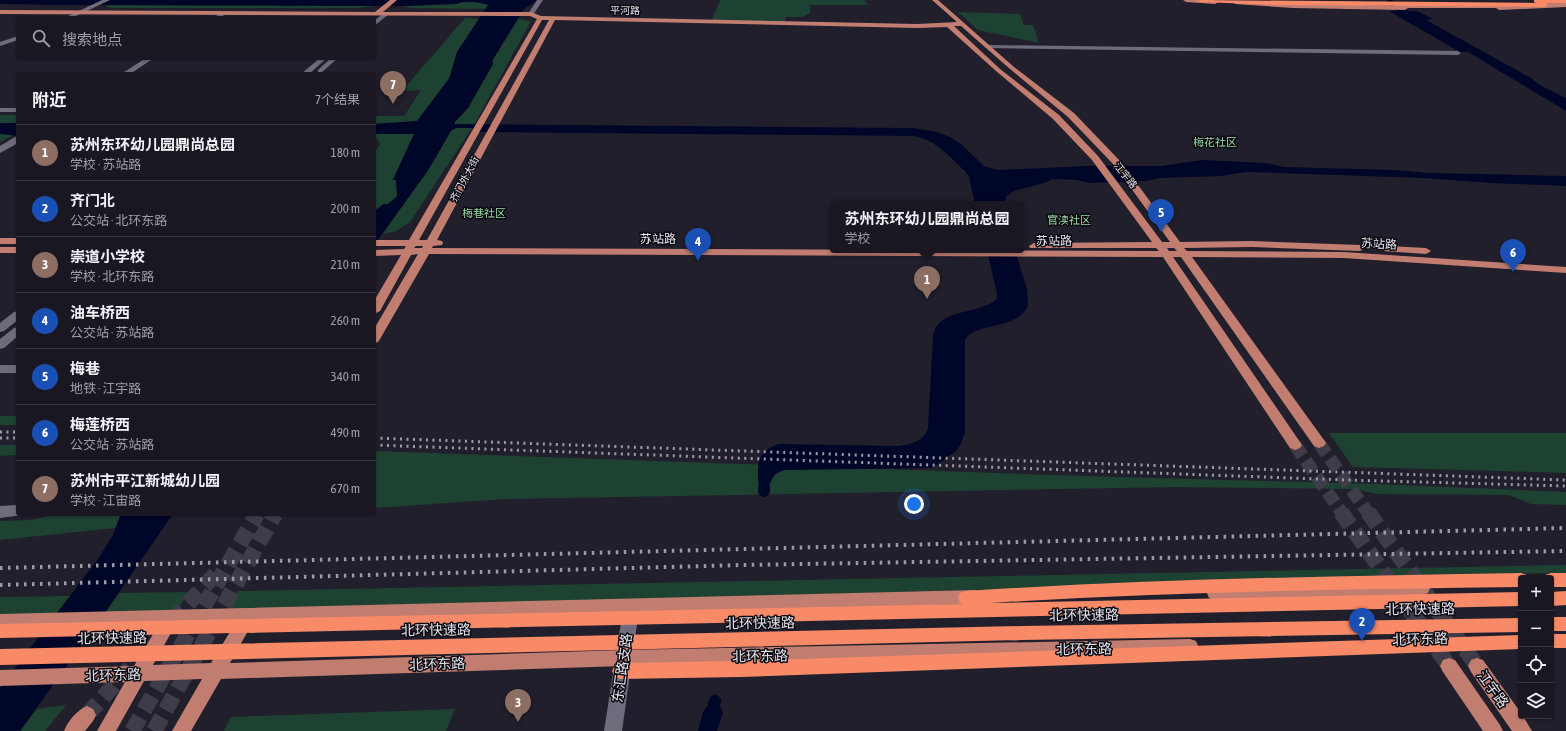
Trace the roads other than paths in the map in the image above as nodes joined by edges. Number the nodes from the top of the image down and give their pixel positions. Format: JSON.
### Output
{"nodes":[{"id":1,"x":107,"y":0,"type":"edge"},
{"id":2,"x":540,"y":0,"type":"edge"},
{"id":3,"x":935,"y":0,"type":"edge"},
{"id":4,"x":1186,"y":0,"type":"edge"},
{"id":5,"x":1201,"y":0,"type":"edge"},
{"id":6,"x":1245,"y":0,"type":"edge"},
{"id":7,"x":1566,"y":1,"type":"edge"},
{"id":8,"x":396,"y":3,"type":"edge"},
{"id":9,"x":1274,"y":5,"type":"junction"},
{"id":10,"x":1545,"y":5,"type":"junction"},
{"id":11,"x":1566,"y":6,"type":"edge"},
{"id":12,"x":0,"y":12,"type":"edge"},
{"id":13,"x":78,"y":12,"type":"junction"},
{"id":14,"x":224,"y":13,"type":"junction"},
{"id":15,"x":386,"y":14,"type":"junction"},
{"id":16,"x":531,"y":14,"type":"junction"},
{"id":17,"x":71,"y":16,"type":"edge"},
{"id":18,"x":219,"y":16,"type":"edge"},
{"id":19,"x":374,"y":16,"type":"edge"},
{"id":20,"x":540,"y":18,"type":"junction"},
{"id":21,"x":553,"y":18,"type":"junction"},
{"id":22,"x":376,"y":22,"type":"edge"},
{"id":23,"x":962,"y":24,"type":"junction"},
{"id":24,"x":949,"y":25,"type":"junction"},
{"id":25,"x":16,"y":39,"type":"edge"},
{"id":26,"x":0,"y":44,"type":"edge"},
{"id":27,"x":988,"y":47,"type":"junction"},
{"id":28,"x":1458,"y":53,"type":"dead end"},
{"id":29,"x":148,"y":60,"type":"edge"},
{"id":30,"x":322,"y":60,"type":"edge"},
{"id":31,"x":333,"y":60,"type":"edge"},
{"id":32,"x":128,"y":72,"type":"edge"},
{"id":33,"x":307,"y":72,"type":"edge"},
{"id":34,"x":318,"y":72,"type":"edge"},
{"id":35,"x":0,"y":105,"type":"edge"},
{"id":36,"x":16,"y":106,"type":"edge"},
{"id":37,"x":0,"y":110,"type":"edge"},
{"id":38,"x":16,"y":110,"type":"edge"},
{"id":39,"x":16,"y":141,"type":"edge"},
{"id":40,"x":2,"y":148,"type":"edge"},
{"id":41,"x":16,"y":148,"type":"edge"},
{"id":42,"x":0,"y":241,"type":"edge"},
{"id":43,"x":16,"y":241,"type":"edge"},
{"id":44,"x":413,"y":243,"type":"junction"},
{"id":45,"x":1177,"y":244,"type":"junction"},
{"id":46,"x":830,"y":245,"type":"edge"},
{"id":47,"x":428,"y":247,"type":"junction"},
{"id":48,"x":1027,"y":248,"type":"edge"},
{"id":49,"x":0,"y":250,"type":"edge"},
{"id":50,"x":16,"y":250,"type":"edge"},
{"id":51,"x":381,"y":250,"type":"edge"},
{"id":52,"x":1162,"y":250,"type":"junction"},
{"id":53,"x":830,"y":252,"type":"edge"},
{"id":54,"x":408,"y":253,"type":"junction"},
{"id":55,"x":896,"y":253,"type":"edge"},
{"id":56,"x":983,"y":253,"type":"edge"},
{"id":57,"x":1184,"y":254,"type":"junction"},
{"id":58,"x":1566,"y":262,"type":"edge"},
{"id":59,"x":1566,"y":270,"type":"edge"},
{"id":60,"x":376,"y":308,"type":"edge"},
{"id":61,"x":16,"y":316,"type":"edge"},
{"id":62,"x":0,"y":329,"type":"edge"},
{"id":63,"x":16,"y":332,"type":"edge"},
{"id":64,"x":376,"y":336,"type":"edge"},
{"id":65,"x":0,"y":345,"type":"edge"},
{"id":66,"x":0,"y":369,"type":"edge"},
{"id":67,"x":16,"y":369,"type":"edge"},
{"id":68,"x":1319,"y":443,"type":"tunnel mouth"},
{"id":69,"x":1295,"y":445,"type":"tunnel mouth"},
{"id":70,"x":16,"y":511,"type":"edge"},
{"id":71,"x":0,"y":512,"type":"edge"},
{"id":72,"x":1518,"y":580,"type":"edge"},
{"id":73,"x":1554,"y":580,"type":"edge"},
{"id":74,"x":1566,"y":580,"type":"edge"},
{"id":75,"x":1518,"y":586,"type":"edge"},
{"id":76,"x":1554,"y":586,"type":"edge"},
{"id":77,"x":1566,"y":586,"type":"edge"},
{"id":78,"x":966,"y":598,"type":"junction"},
{"id":79,"x":1566,"y":598,"type":"edge"},
{"id":80,"x":1518,"y":599,"type":"edge"},
{"id":81,"x":1554,"y":599,"type":"edge"},
{"id":82,"x":632,"y":605,"type":"junction"},
{"id":83,"x":250,"y":614,"type":"junction"},
{"id":84,"x":171,"y":617,"type":"junction"},
{"id":85,"x":0,"y":621,"type":"edge"},
{"id":86,"x":1554,"y":624,"type":"edge"},
{"id":87,"x":1566,"y":624,"type":"edge"},
{"id":88,"x":1518,"y":625,"type":"edge"},
{"id":89,"x":0,"y":631,"type":"edge"},
{"id":90,"x":1566,"y":634,"type":"edge"},
{"id":91,"x":1554,"y":635,"type":"edge"},
{"id":92,"x":1518,"y":636,"type":"edge"},
{"id":93,"x":1554,"y":641,"type":"edge"},
{"id":94,"x":1566,"y":641,"type":"edge"},
{"id":95,"x":1518,"y":642,"type":"edge"},
{"id":96,"x":0,"y":658,"type":"edge"},
{"id":97,"x":622,"y":665,"type":"junction"},
{"id":98,"x":1449,"y":666,"type":"tunnel mouth"},
{"id":99,"x":1477,"y":666,"type":"tunnel mouth"},
{"id":100,"x":217,"y":671,"type":"junction"},
{"id":101,"x":140,"y":674,"type":"junction"},
{"id":102,"x":0,"y":678,"type":"edge"},
{"id":103,"x":87,"y":715,"type":"tunnel mouth"},
{"id":104,"x":73,"y":731,"type":"edge"},
{"id":105,"x":106,"y":731,"type":"edge"},
{"id":106,"x":181,"y":731,"type":"edge"},
{"id":107,"x":613,"y":731,"type":"edge"},
{"id":108,"x":1494,"y":731,"type":"edge"},
{"id":109,"x":1523,"y":731,"type":"edge"}],
"edges":[{"from":1,"to":13,"type":"street"},
{"from":2,"to":16,"type":"street"},
{"from":3,"to":23,"type":"main road","name":"江宇路"},
{"from":4,"to":9,"type":"main road"},
{"from":5,"to":10,"type":"highway"},
{"from":6,"to":7,"type":"highway"},
{"from":8,"to":15,"type":"main road"},
{"from":8,"to":19,"type":"main road"},
{"from":9,"to":10,"type":"main road"},
{"from":9,"to":11,"type":"main road"},
{"from":10,"to":11,"type":"main road"},
{"from":12,"to":13,"type":"main road","name":"平河路"},
{"from":13,"to":14,"type":"main road","name":"平河路"},
{"from":13,"to":17,"type":"street"},
{"from":14,"to":18,"type":"street"},
{"from":14,"to":19,"type":"main road","name":"平河路"},
{"from":15,"to":16,"type":"main road","name":"平河路"},
{"from":15,"to":19,"type":"main road","name":"平河路"},
{"from":15,"to":22,"type":"street"},
{"from":16,"to":20,"type":"main road","name":"平河路"},
{"from":20,"to":21,"type":"main road","name":"平河路"},
{"from":20,"to":44,"type":"main road","name":"齐门外大街"},
{"from":21,"to":24,"type":"main road","name":"平河路"},
{"from":21,"to":47,"type":"main road","name":"齐门外大街"},
{"from":23,"to":24,"type":"main road","name":"平河路"},
{"from":23,"to":27,"type":"main road","name":"江宇路"},
{"from":24,"to":52,"type":"main road","name":"江宇路"},
{"from":25,"to":26,"type":"street"},
{"from":27,"to":28,"type":"street"},
{"from":27,"to":45,"type":"main road","name":"江宇路"},
{"from":29,"to":32,"type":"street"},
{"from":30,"to":33,"type":"street"},
{"from":31,"to":34,"type":"street"},
{"from":35,"to":36,"type":"street"},
{"from":37,"to":38,"type":"street"},
{"from":39,"to":40,"type":"street"},
{"from":40,"to":41,"type":"street"},
{"from":42,"to":43,"type":"main road"},
{"from":44,"to":47,"type":"main road","name":"苏站路"},
{"from":44,"to":51,"type":"main road","name":"苏站路"},
{"from":44,"to":54,"type":"main road","name":"齐门外大街"},
{"from":45,"to":52,"type":"main road","name":"苏站路"},
{"from":45,"to":57,"type":"main road","name":"江宇路"},
{"from":45,"to":58,"type":"main road","name":"苏站路"},
{"from":46,"to":47,"type":"main road","name":"苏站路"},
{"from":47,"to":53,"type":"main road","name":"苏站路"},
{"from":47,"to":54,"type":"main road","name":"苏站路"},
{"from":47,"to":64,"type":"main road","name":"齐门外大街"},
{"from":48,"to":52,"type":"main road","name":"苏站路"},
{"from":49,"to":50,"type":"main road"},
{"from":51,"to":54,"type":"main road","name":"苏站路"},
{"from":52,"to":57,"type":"main road","name":"苏站路"},
{"from":52,"to":69,"type":"main road","name":"江宇路"},
{"from":54,"to":60,"type":"main road","name":"齐门外大街"},
{"from":55,"to":56,"type":"main road","name":"苏站路"},
{"from":57,"to":59,"type":"main road","name":"苏站路"},
{"from":57,"to":68,"type":"main road","name":"江宇路"},
{"from":61,"to":62,"type":"street"},
{"from":63,"to":65,"type":"street"},
{"from":66,"to":67,"type":"street"},
{"from":70,"to":71,"type":"street"},
{"from":72,"to":78,"type":"highway"},
{"from":73,"to":74,"type":"highway"},
{"from":75,"to":78,"type":"main road"},
{"from":76,"to":77,"type":"main road"},
{"from":78,"to":82,"type":"main road"},
{"from":79,"to":81,"type":"highway"},
{"from":80,"to":89,"type":"highway","name":"北环快速路"},
{"from":82,"to":83,"type":"main road"},
{"from":82,"to":97,"type":"street","name":"东汇路支路"},
{"from":83,"to":84,"type":"main road"},
{"from":83,"to":100,"type":"main road"},
{"from":84,"to":85,"type":"main road"},
{"from":84,"to":101,"type":"main road"},
{"from":86,"to":87,"type":"highway"},
{"from":88,"to":96,"type":"highway","name":"北环快速路"},
{"from":90,"to":91,"type":"main road"},
{"from":92,"to":97,"type":"main road","name":"北环东路"},
{"from":93,"to":94,"type":"highway"},
{"from":95,"to":97,"type":"highway"},
{"from":97,"to":100,"type":"main road","name":"北环东路"},
{"from":97,"to":107,"type":"street","name":"东汇路支路"},
{"from":98,"to":108,"type":"main road","name":"江宇路"},
{"from":99,"to":109,"type":"main road","name":"江宇路"},
{"from":100,"to":101,"type":"main road","name":"北环东路"},
{"from":100,"to":106,"type":"main road"},
{"from":101,"to":102,"type":"main road","name":"北环东路"},
{"from":101,"to":105,"type":"main road"},
{"from":103,"to":104,"type":"main road"}]}
